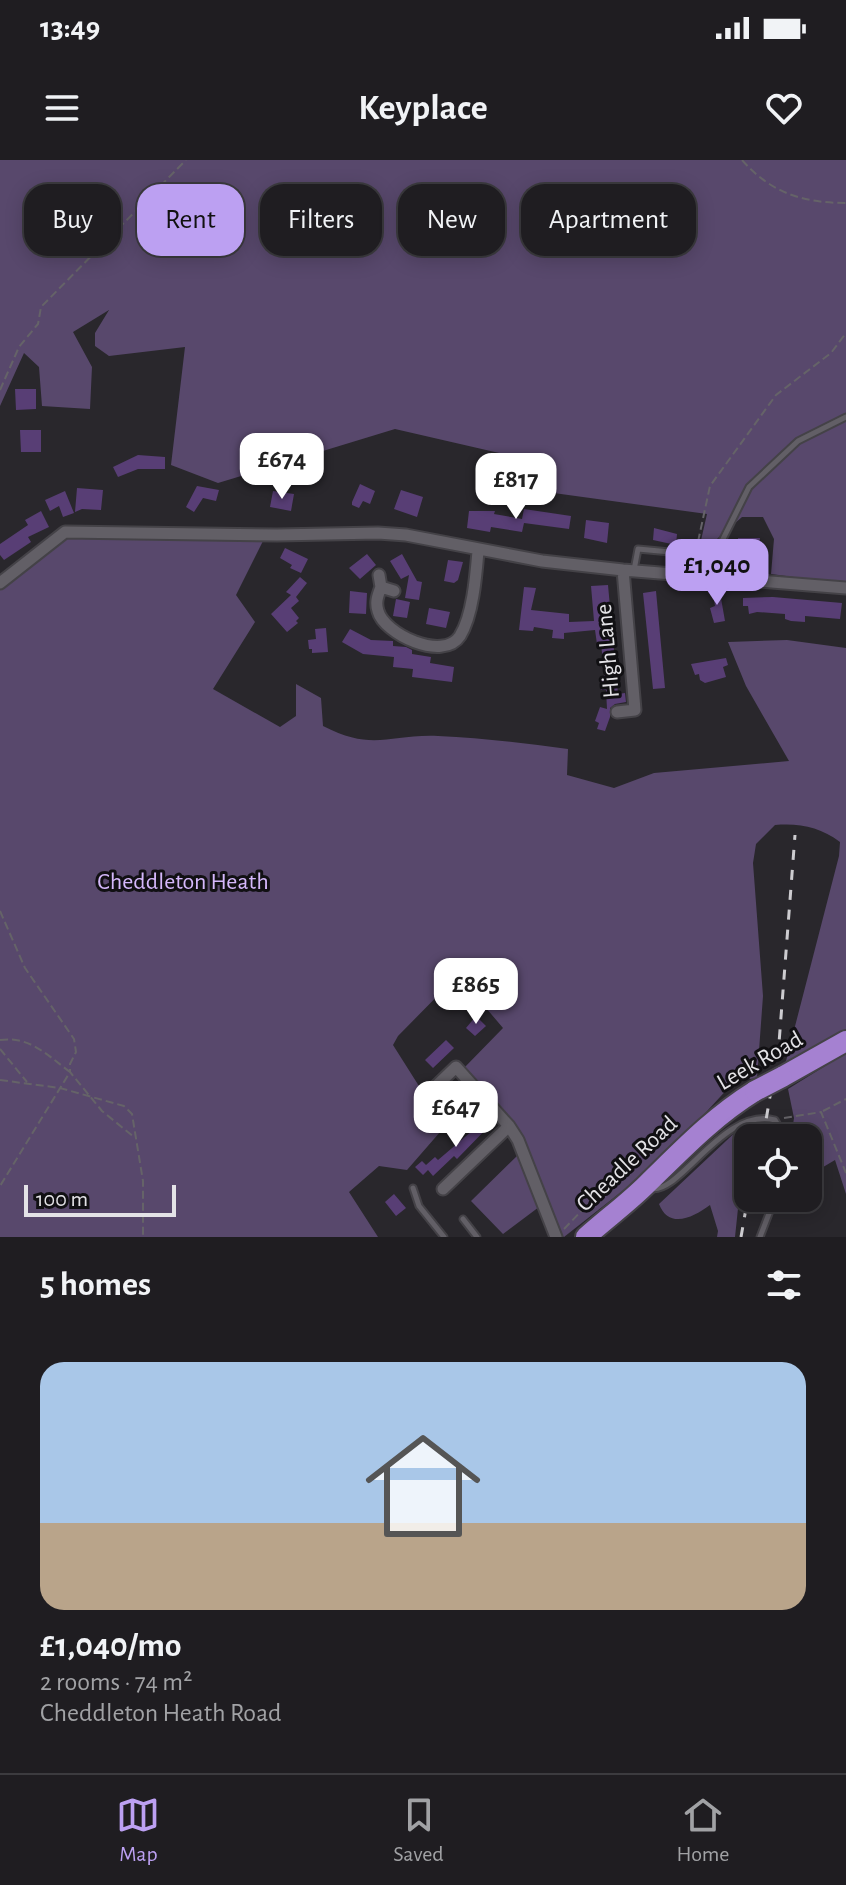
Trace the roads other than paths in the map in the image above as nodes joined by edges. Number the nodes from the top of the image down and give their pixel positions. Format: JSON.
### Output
{"nodes":[{"id":1,"x":846,"y":417,"type":"edge"},
{"id":2,"x":478,"y":551,"type":"junction"},
{"id":3,"x":670,"y":552,"type":"dead end"},
{"id":4,"x":628,"y":571,"type":"junction"},
{"id":5,"x":704,"y":577,"type":"junction"},
{"id":6,"x":0,"y":583,"type":"edge"},
{"id":7,"x":846,"y":588,"type":"edge"},
{"id":8,"x":394,"y":591,"type":"dead end"},
{"id":9,"x":617,"y":712,"type":"dead end"},
{"id":10,"x":846,"y":1041,"type":"edge"},
{"id":11,"x":431,"y":1091,"type":"dead end"},
{"id":12,"x":739,"y":1124,"type":"edge"},
{"id":13,"x":777,"y":1124,"type":"edge"},
{"id":14,"x":509,"y":1126,"type":"junction"},
{"id":15,"x":734,"y":1128,"type":"edge"},
{"id":16,"x":702,"y":1129,"type":"joint"},
{"id":17,"x":645,"y":1186,"type":"junction"},
{"id":18,"x":413,"y":1188,"type":"dead end"},
{"id":19,"x":443,"y":1189,"type":"dead end"},
{"id":20,"x":770,"y":1212,"type":"edge"},
{"id":21,"x":463,"y":1219,"type":"dead end"},
{"id":22,"x":558,"y":1236,"type":"edge"},
{"id":23,"x":444,"y":1237,"type":"edge"},
{"id":24,"x":477,"y":1237,"type":"edge"},
{"id":25,"x":586,"y":1237,"type":"edge"},
{"id":26,"x":760,"y":1237,"type":"edge"}],
"edges":[{"from":1,"to":5,"type":"lane"},
{"from":2,"to":4,"type":"street"},
{"from":2,"to":6,"type":"street"},
{"from":2,"to":8,"type":"street"},
{"from":3,"to":4,"type":"lane"},
{"from":4,"to":5,"type":"street"},
{"from":4,"to":9,"type":"street","name":"High Lane"},
{"from":5,"to":7,"type":"street"},
{"from":10,"to":16,"type":"highway","name":"Leek Road","bridge":true},
{"from":11,"to":14,"type":"street"},
{"from":12,"to":13,"type":"lane"},
{"from":14,"to":19,"type":"street"},
{"from":14,"to":22,"type":"street"},
{"from":15,"to":17,"type":"lane"},
{"from":16,"to":17,"type":"highway","name":"Cheadle Road"},
{"from":17,"to":25,"type":"highway","name":"Cheadle Road"},
{"from":18,"to":23,"type":"lane"},
{"from":20,"to":26,"type":"lane"},
{"from":21,"to":24,"type":"lane"}]}
